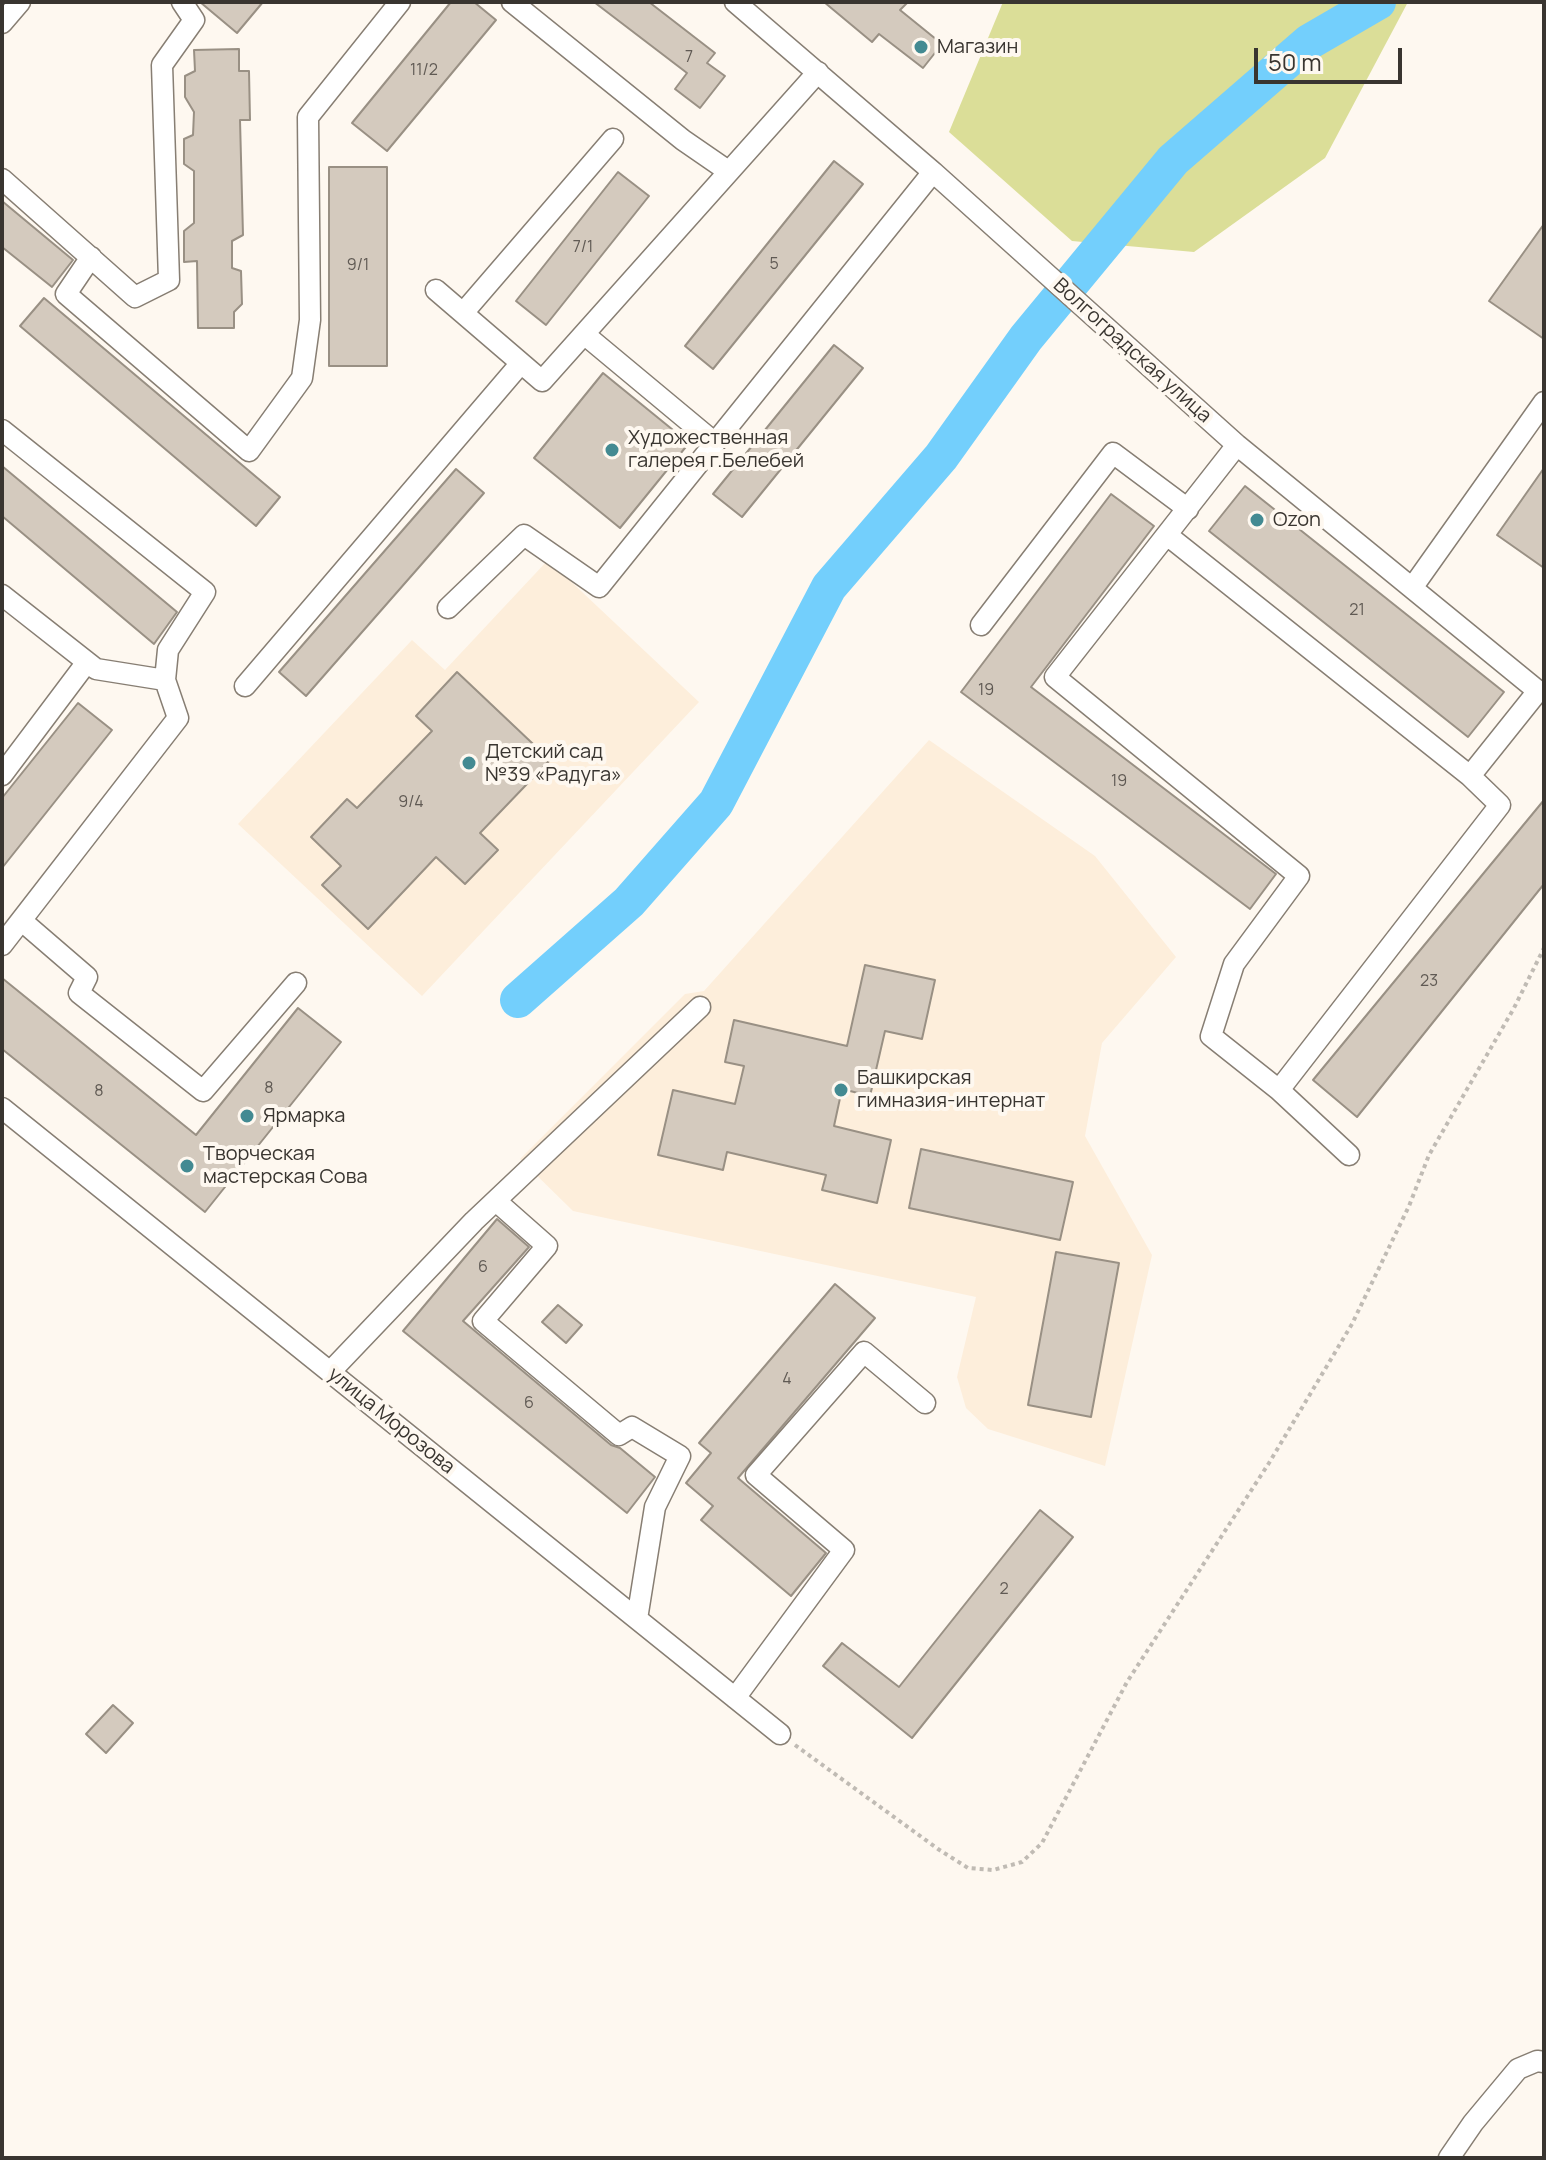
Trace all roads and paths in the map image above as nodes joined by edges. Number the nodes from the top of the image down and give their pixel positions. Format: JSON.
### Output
{"nodes":[{"id":1,"x":20,"y":2,"type":"edge"},
{"id":2,"x":182,"y":2,"type":"edge"},
{"id":3,"x":400,"y":2,"type":"edge"},
{"id":4,"x":512,"y":2,"type":"edge"},
{"id":5,"x":735,"y":2,"type":"edge"},
{"id":6,"x":2,"y":23,"type":"edge"},
{"id":7,"x":818,"y":72,"type":"junction"},
{"id":8,"x":613,"y":139,"type":"dead end"},
{"id":9,"x":728,"y":171,"type":"junction"},
{"id":10,"x":933,"y":172,"type":"junction"},
{"id":11,"x":2,"y":179,"type":"edge"},
{"id":12,"x":91,"y":257,"type":"junction"},
{"id":13,"x":436,"y":290,"type":"dead end"},
{"id":14,"x":463,"y":313,"type":"junction"},
{"id":15,"x":584,"y":334,"type":"junction"},
{"id":16,"x":521,"y":363,"type":"junction"},
{"id":17,"x":1544,"y":402,"type":"edge"},
{"id":18,"x":2,"y":430,"type":"edge"},
{"id":19,"x":715,"y":443,"type":"junction"},
{"id":20,"x":1237,"y":445,"type":"junction"},
{"id":21,"x":1188,"y":509,"type":"junction"},
{"id":22,"x":1167,"y":535,"type":"junction"},
{"id":23,"x":1412,"y":588,"type":"junction"},
{"id":24,"x":2,"y":595,"type":"edge"},
{"id":25,"x":448,"y":608,"type":"dead end"},
{"id":26,"x":981,"y":625,"type":"dead end"},
{"id":27,"x":87,"y":662,"type":"junction"},
{"id":28,"x":165,"y":680,"type":"junction"},
{"id":29,"x":245,"y":686,"type":"dead end"},
{"id":30,"x":2,"y":775,"type":"edge"},
{"id":31,"x":1470,"y":776,"type":"junction"},
{"id":32,"x":22,"y":921,"type":"junction"},
{"id":33,"x":2,"y":945,"type":"edge"},
{"id":34,"x":1544,"y":948,"type":"edge"},
{"id":35,"x":296,"y":983,"type":"dead end"},
{"id":36,"x":700,"y":1007,"type":"dead end"},
{"id":37,"x":1279,"y":1090,"type":"junction"},
{"id":38,"x":2,"y":1108,"type":"edge"},
{"id":39,"x":1349,"y":1155,"type":"dead end"},
{"id":40,"x":496,"y":1201,"type":"junction"},
{"id":41,"x":330,"y":1372,"type":"junction"},
{"id":42,"x":925,"y":1403,"type":"dead end"},
{"id":43,"x":637,"y":1619,"type":"junction"},
{"id":44,"x":735,"y":1698,"type":"junction"},
{"id":45,"x":780,"y":1734,"type":"joint"},
{"id":46,"x":1541,"y":2062,"type":"edge"},
{"id":47,"x":1449,"y":2158,"type":"edge"}],
"edges":[{"from":1,"to":6,"type":"street"},
{"from":2,"to":12,"type":"street"},
{"from":3,"to":12,"type":"street"},
{"from":4,"to":9,"type":"street"},
{"from":5,"to":7,"type":"street","name":"Волгоградская улица"},
{"from":7,"to":9,"type":"street"},
{"from":7,"to":10,"type":"street","name":"Волгоградская улица"},
{"from":8,"to":14,"type":"street"},
{"from":9,"to":15,"type":"street"},
{"from":10,"to":19,"type":"street"},
{"from":10,"to":20,"type":"street","name":"Волгоградская улица"},
{"from":11,"to":12,"type":"street"},
{"from":13,"to":14,"type":"street"},
{"from":14,"to":16,"type":"street"},
{"from":15,"to":16,"type":"street"},
{"from":15,"to":19,"type":"street"},
{"from":16,"to":29,"type":"street"},
{"from":17,"to":23,"type":"street"},
{"from":18,"to":28,"type":"street"},
{"from":19,"to":25,"type":"street"},
{"from":20,"to":21,"type":"street"},
{"from":20,"to":23,"type":"street","name":"Волгоградская улица"},
{"from":21,"to":22,"type":"street"},
{"from":21,"to":26,"type":"street"},
{"from":22,"to":31,"type":"street"},
{"from":22,"to":37,"type":"street"},
{"from":23,"to":31,"type":"street","name":"Волгоградская улица"},
{"from":24,"to":27,"type":"street"},
{"from":27,"to":28,"type":"street"},
{"from":27,"to":30,"type":"street"},
{"from":28,"to":32,"type":"street"},
{"from":31,"to":37,"type":"street"},
{"from":32,"to":33,"type":"street"},
{"from":32,"to":35,"type":"street"},
{"from":34,"to":45,"type":"path"},
{"from":36,"to":40,"type":"street"},
{"from":37,"to":39,"type":"street"},
{"from":38,"to":41,"type":"street","name":"улица Морозова"},
{"from":40,"to":41,"type":"street"},
{"from":40,"to":43,"type":"street"},
{"from":41,"to":43,"type":"street","name":"улица Морозова"},
{"from":42,"to":44,"type":"street"},
{"from":43,"to":44,"type":"street","name":"улица Морозова"},
{"from":44,"to":45,"type":"street","name":"улица Морозова"},
{"from":46,"to":47,"type":"street"}]}
